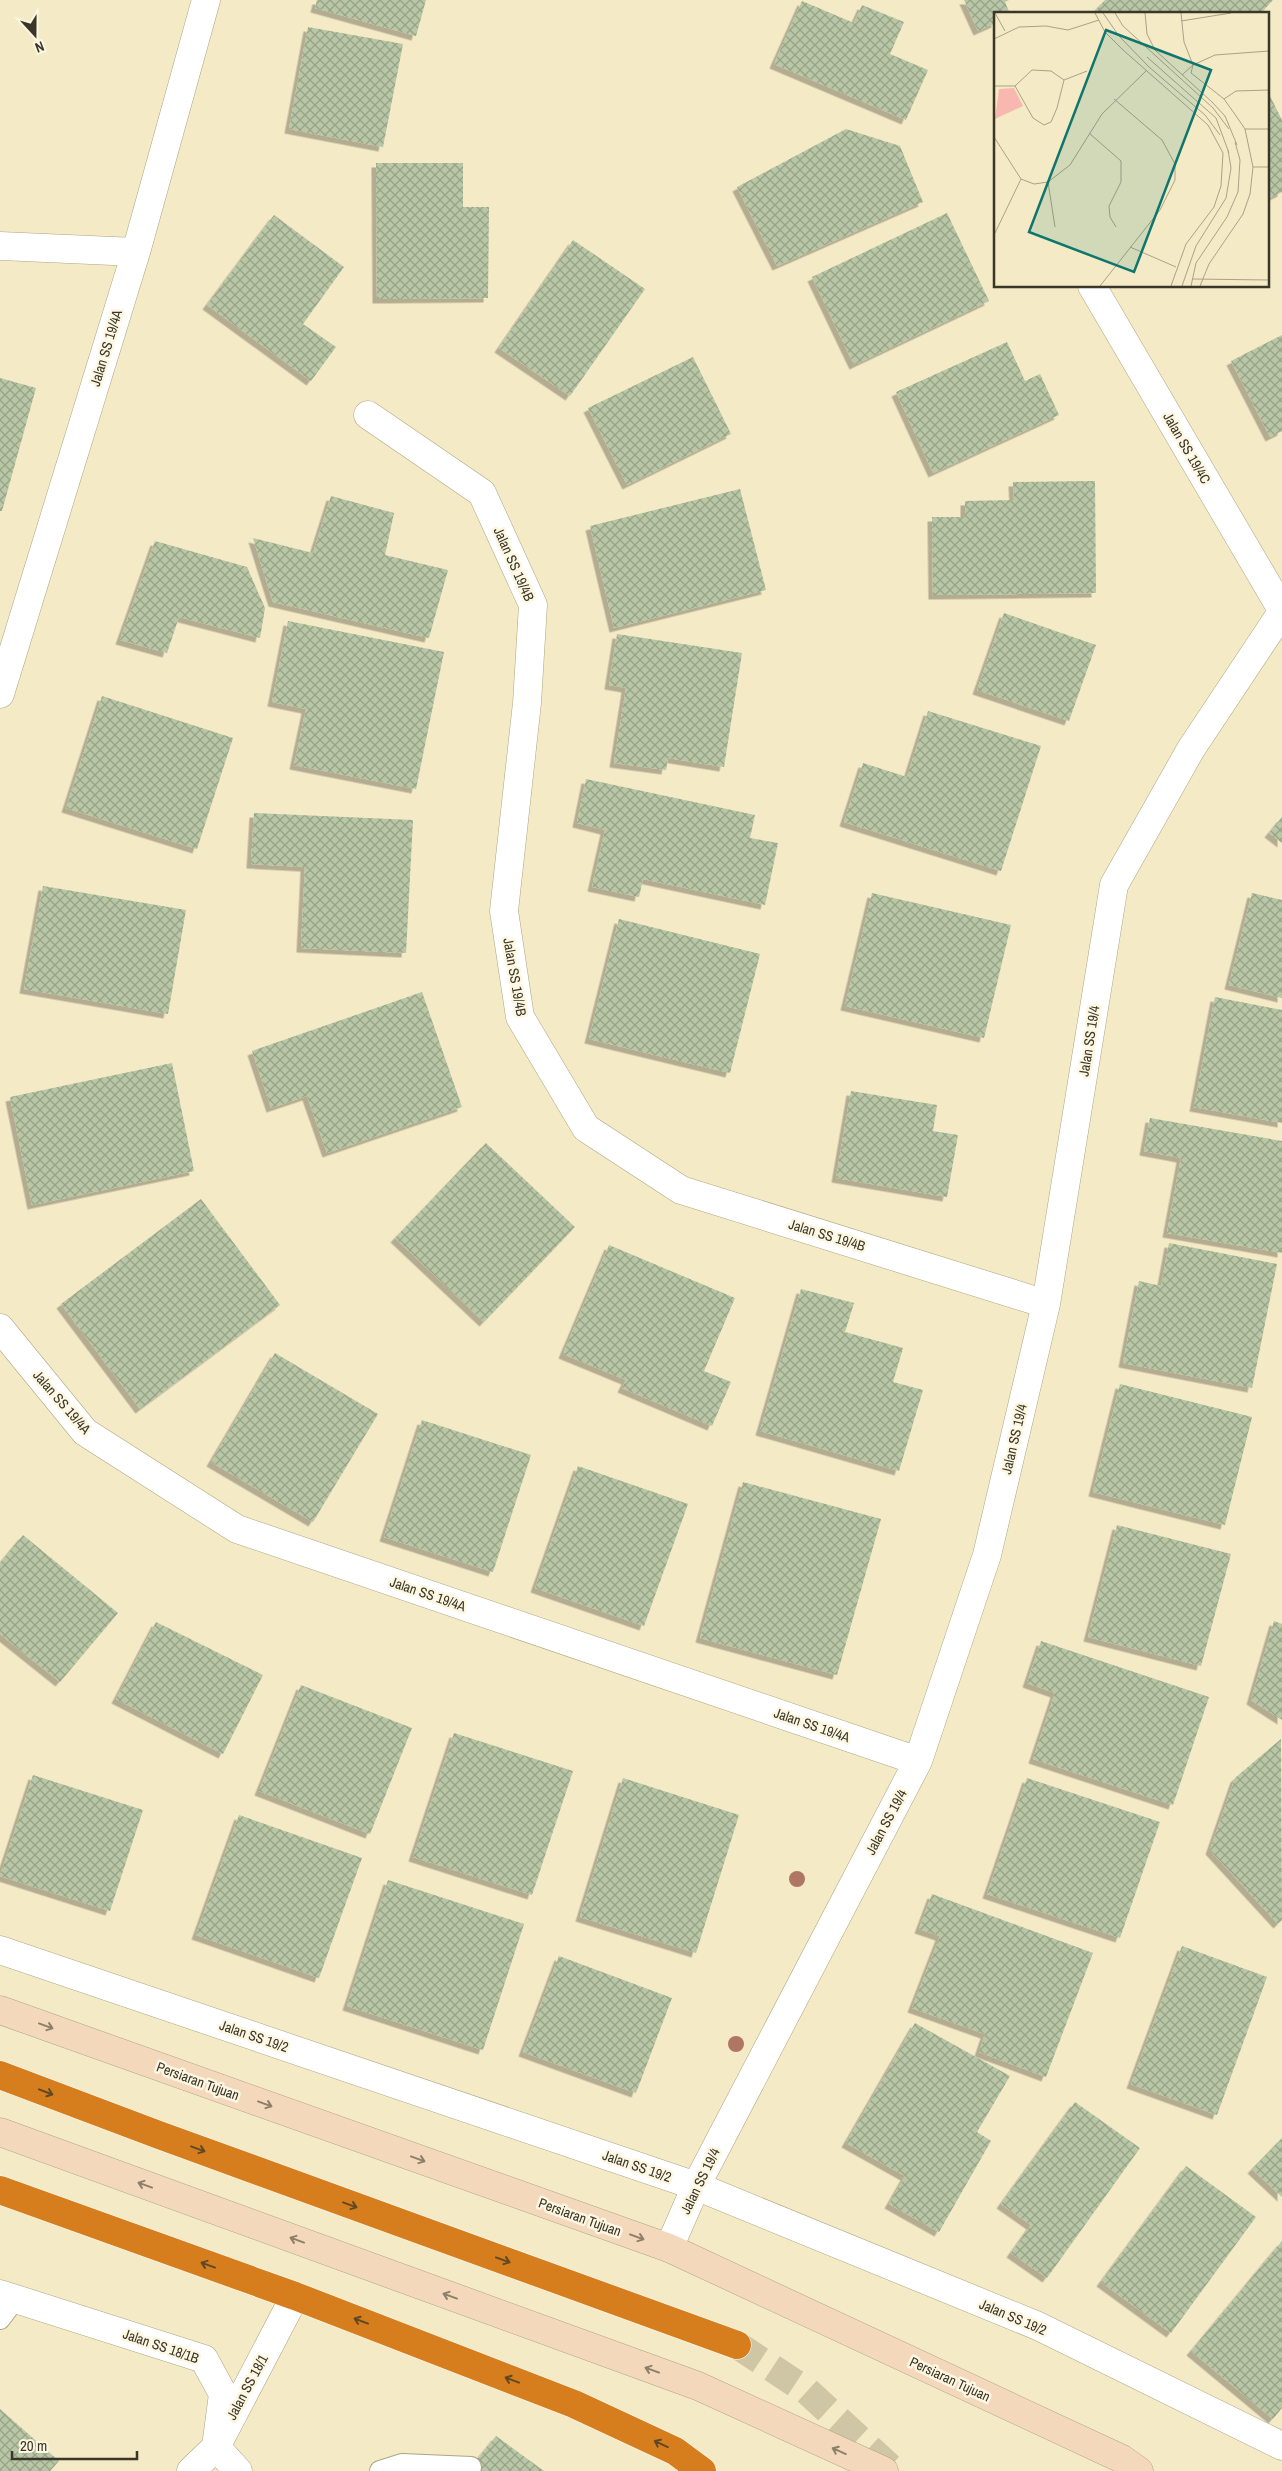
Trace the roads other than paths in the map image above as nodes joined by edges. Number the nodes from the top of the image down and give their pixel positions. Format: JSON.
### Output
{"nodes":[{"id":1,"x":206,"y":0,"type":"edge"},
{"id":2,"x":0,"y":246,"type":"edge"},
{"id":3,"x":136,"y":252,"type":"junction"},
{"id":4,"x":1093,"y":288,"type":"edge"},
{"id":5,"x":368,"y":415,"type":"dead end"},
{"id":6,"x":1282,"y":611,"type":"edge"},
{"id":7,"x":0,"y":694,"type":"edge"},
{"id":8,"x":1046,"y":1304,"type":"junction"},
{"id":9,"x":0,"y":1328,"type":"edge"},
{"id":10,"x":918,"y":1761,"type":"junction"},
{"id":11,"x":0,"y":1950,"type":"edge"},
{"id":12,"x":0,"y":2010,"type":"edge"},
{"id":13,"x":0,"y":2075,"type":"edge"},
{"id":14,"x":0,"y":2132,"type":"edge"},
{"id":15,"x":696,"y":2186,"type":"junction"},
{"id":16,"x":0,"y":2190,"type":"edge"},
{"id":17,"x":669,"y":2248,"type":"junction"},
{"id":18,"x":295,"y":2296,"type":"junction"},
{"id":19,"x":5,"y":2304,"type":"edge"},
{"id":20,"x":737,"y":2345,"type":"tunnel mouth"},
{"id":21,"x":216,"y":2446,"type":"junction"},
{"id":22,"x":1282,"y":2446,"type":"edge"},
{"id":23,"x":471,"y":2467,"type":"dead end"},
{"id":24,"x":191,"y":2471,"type":"edge"},
{"id":25,"x":238,"y":2471,"type":"edge"},
{"id":26,"x":380,"y":2471,"type":"edge"},
{"id":27,"x":702,"y":2471,"type":"edge"},
{"id":28,"x":884,"y":2471,"type":"edge"},
{"id":29,"x":1139,"y":2471,"type":"edge"}],
"edges":[{"from":1,"to":3,"type":"street","name":"Jalan SS 19/4A"},
{"from":2,"to":3,"type":"street"},
{"from":3,"to":7,"type":"street","name":"Jalan SS 19/4A"},
{"from":4,"to":6,"type":"street","name":"Jalan SS 19/4C"},
{"from":5,"to":8,"type":"street","name":"Jalan SS 19/4B"},
{"from":6,"to":8,"type":"street","name":"Jalan SS 19/4"},
{"from":8,"to":10,"type":"street","name":"Jalan SS 19/4"},
{"from":9,"to":10,"type":"street","name":"Jalan SS 19/4A"},
{"from":10,"to":15,"type":"street","name":"Jalan SS 19/4"},
{"from":11,"to":15,"type":"street","name":"Jalan SS 19/2"},
{"from":12,"to":17,"type":"main road","name":"Persiaran Tujuan","one_way":true},
{"from":13,"to":20,"type":"highway","one_way":true},
{"from":28,"to":14,"type":"main road","one_way":true},
{"from":15,"to":17,"type":"street","name":"Jalan SS 19/4"},
{"from":15,"to":22,"type":"street","name":"Jalan SS 19/2"},
{"from":18,"to":16,"type":"highway","one_way":true},
{"from":17,"to":29,"type":"main road","name":"Persiaran Tujuan"},
{"from":18,"to":21,"type":"street","name":"Jalan SS 18/1"},
{"from":27,"to":18,"type":"highway","one_way":true},
{"from":19,"to":21,"type":"street","name":"Jalan SS 18/1B"},
{"from":21,"to":24,"type":"street","name":"Jalan SS 18/1"},
{"from":21,"to":25,"type":"street"},
{"from":23,"to":26,"type":"lane"}]}
